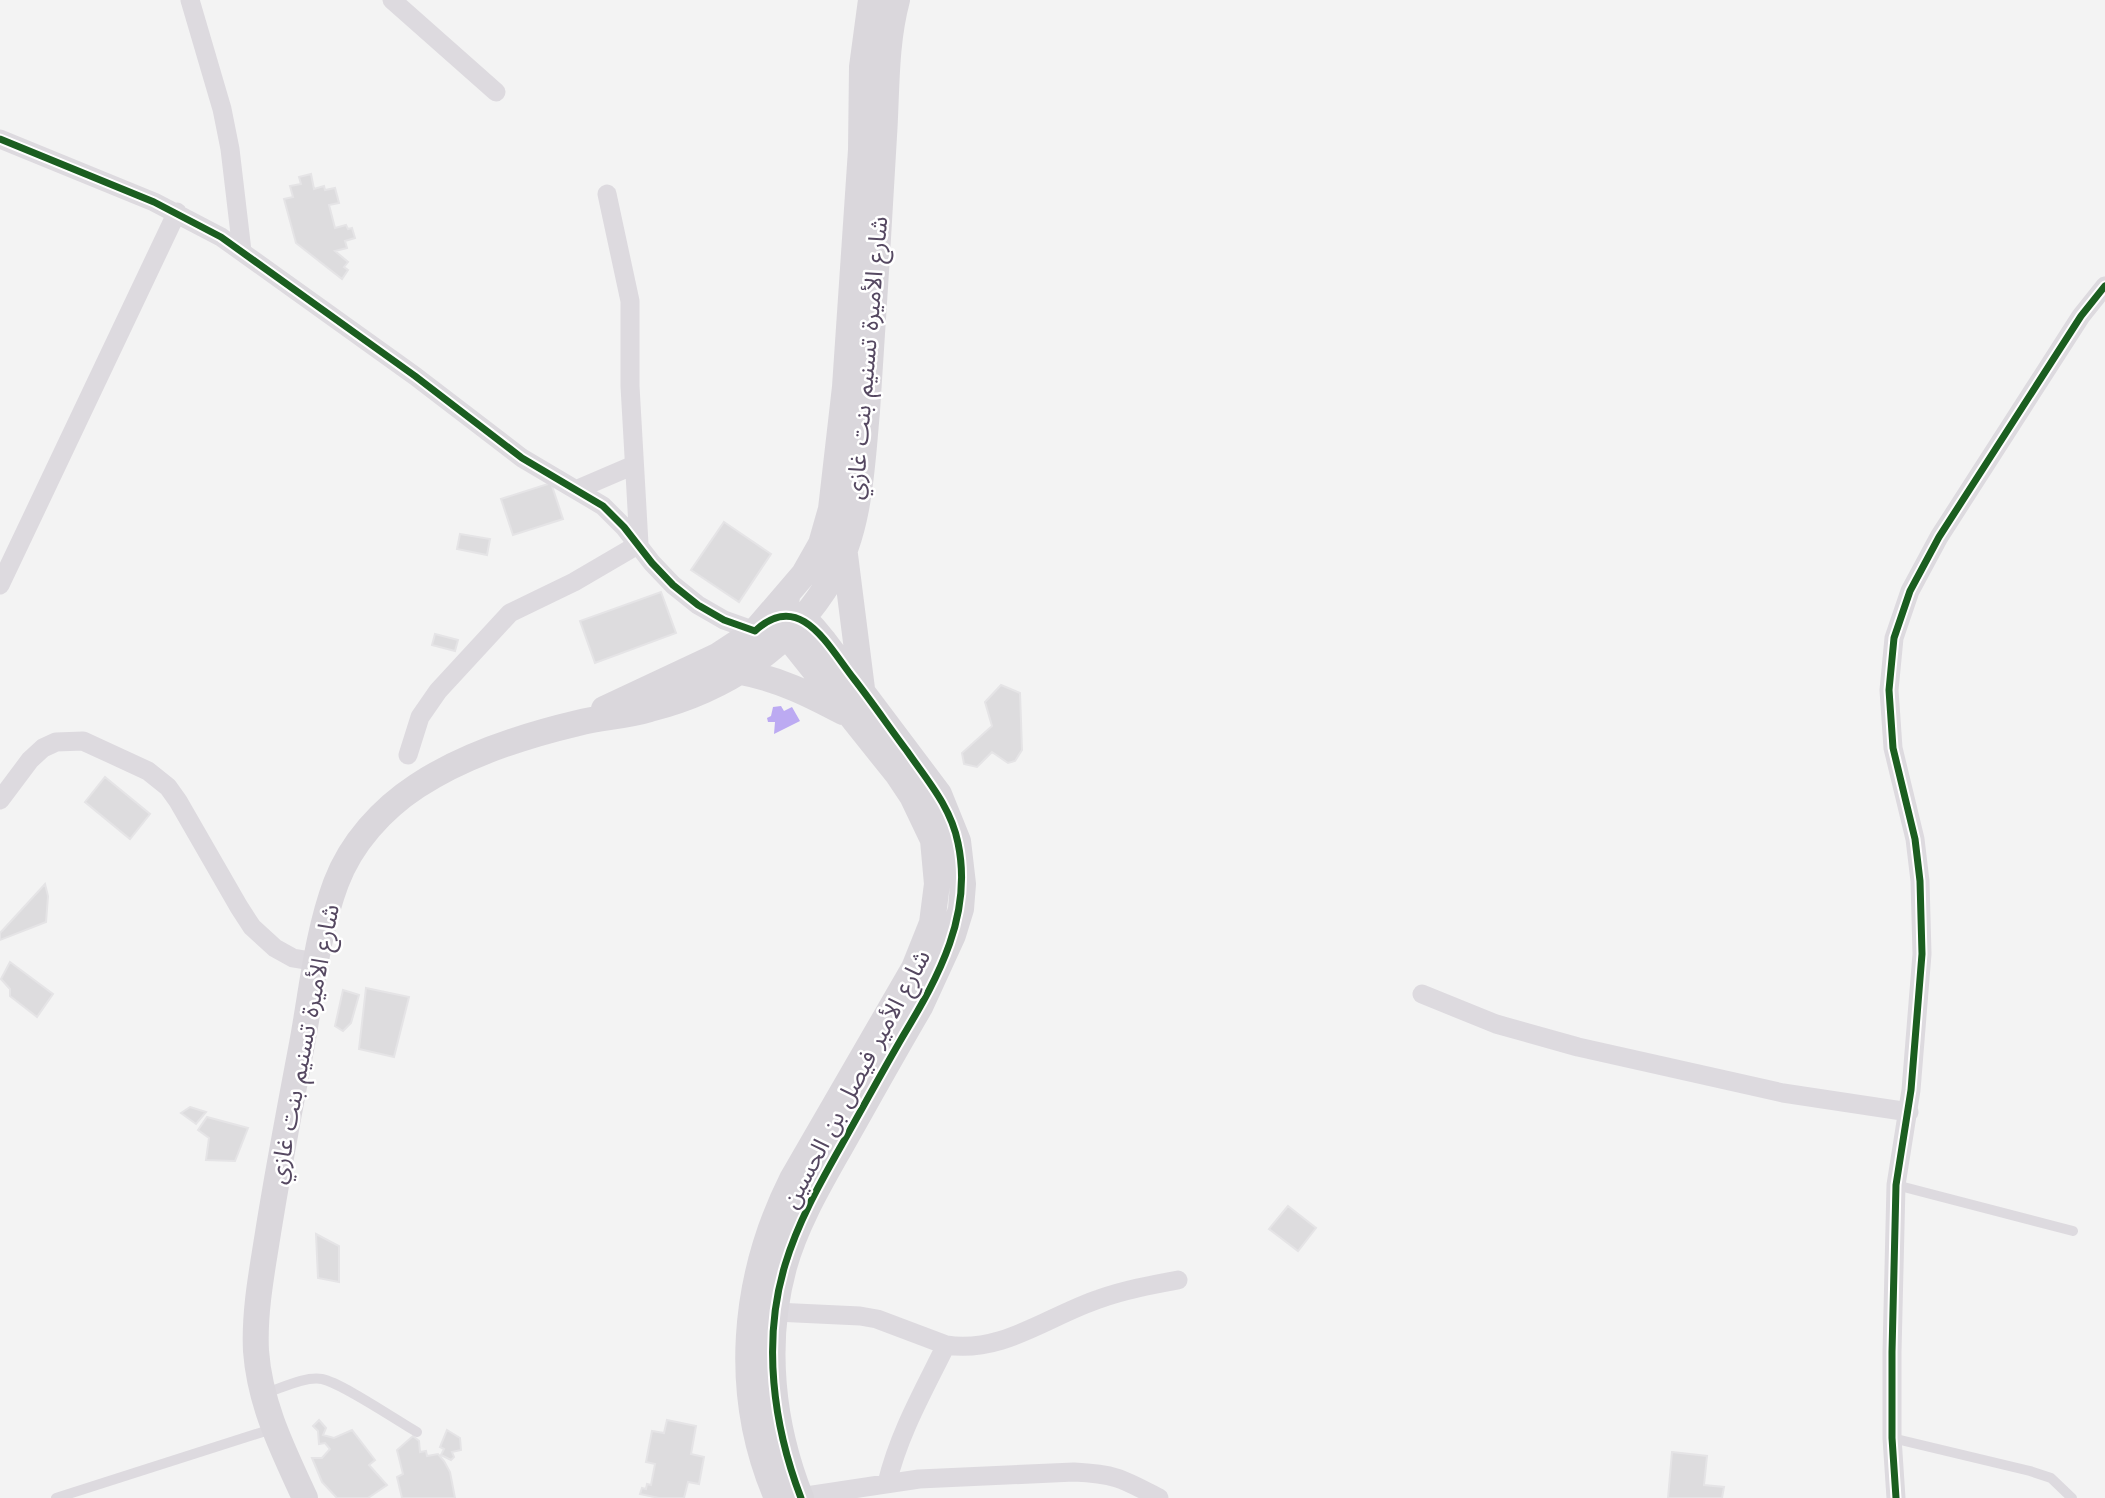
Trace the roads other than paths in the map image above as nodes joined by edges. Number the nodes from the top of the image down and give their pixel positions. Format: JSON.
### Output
{"nodes":[{"id":1,"x":190,"y":0,"type":"edge"},
{"id":2,"x":392,"y":0,"type":"edge"},
{"id":3,"x":871,"y":0,"type":"edge"},
{"id":4,"x":897,"y":0,"type":"edge"},
{"id":5,"x":496,"y":92,"type":"dead end"},
{"id":6,"x":0,"y":139,"type":"edge"},
{"id":7,"x":607,"y":194,"type":"dead end"},
{"id":8,"x":177,"y":212,"type":"junction"},
{"id":9,"x":242,"y":250,"type":"junction"},
{"id":10,"x":2105,"y":286,"type":"edge"},
{"id":11,"x":634,"y":464,"type":"junction"},
{"id":12,"x":578,"y":489,"type":"junction"},
{"id":13,"x":639,"y":544,"type":"junction"},
{"id":14,"x":845,"y":555,"type":"junction"},
{"id":15,"x":0,"y":585,"type":"edge"},
{"id":16,"x":790,"y":617,"type":"junction"},
{"id":17,"x":755,"y":631,"type":"junction"},
{"id":18,"x":741,"y":672,"type":"junction"},
{"id":19,"x":863,"y":690,"type":"junction"},
{"id":20,"x":851,"y":715,"type":"junction"},
{"id":21,"x":579,"y":722,"type":"junction"},
{"id":22,"x":408,"y":755,"type":"dead end"},
{"id":23,"x":0,"y":800,"type":"edge"},
{"id":24,"x":317,"y":962,"type":"junction"},
{"id":25,"x":1422,"y":995,"type":"dead end"},
{"id":26,"x":1909,"y":1112,"type":"junction"},
{"id":27,"x":1896,"y":1185,"type":"junction"},
{"id":28,"x":2073,"y":1231,"type":"dead end"},
{"id":29,"x":1178,"y":1280,"type":"dead end"},
{"id":30,"x":775,"y":1312,"type":"junction"},
{"id":31,"x":946,"y":1345,"type":"junction"},
{"id":32,"x":263,"y":1394,"type":"junction"},
{"id":33,"x":273,"y":1429,"type":"junction"},
{"id":34,"x":417,"y":1432,"type":"dead end"},
{"id":35,"x":1892,"y":1438,"type":"junction"},
{"id":36,"x":887,"y":1483,"type":"junction"},
{"id":37,"x":56,"y":1498,"type":"edge"},
{"id":38,"x":305,"y":1498,"type":"edge"},
{"id":39,"x":793,"y":1498,"type":"edge"},
{"id":40,"x":1159,"y":1498,"type":"edge"},
{"id":41,"x":1896,"y":1498,"type":"edge"},
{"id":42,"x":2072,"y":1498,"type":"edge"}],
"edges":[{"from":1,"to":9,"type":"street"},
{"from":2,"to":5,"type":"street"},
{"from":3,"to":16,"type":"main road","name":"شارع الأميرة تسنيم بنت غازي"},
{"from":4,"to":14,"type":"main road","name":"شارع الأميرة تسنيم بنت غازي"},
{"from":6,"to":8,"type":"street"},
{"from":7,"to":11,"type":"street"},
{"from":8,"to":9,"type":"street"},
{"from":8,"to":15,"type":"street"},
{"from":9,"to":12,"type":"street"},
{"from":10,"to":26,"type":"street"},
{"from":11,"to":12,"type":"street"},
{"from":11,"to":13,"type":"street"},
{"from":12,"to":13,"type":"street"},
{"from":13,"to":17,"type":"street"},
{"from":13,"to":22,"type":"street"},
{"from":14,"to":16,"type":"main road","name":"شارع الأميرة تسنيم بنت غازي"},
{"from":14,"to":19,"type":"main road"},
{"from":16,"to":17,"type":"main road","name":"شارع الأميرة تسنيم بنت غازي"},
{"from":16,"to":18,"type":"main road","name":"شارع الأميرة تسنيم بنت غازي"},
{"from":16,"to":19,"type":"main road","name":"شارع الأمير فيصل بن الحسين"},
{"from":16,"to":20,"type":"main road","name":"شارع الأمير فيصل بن الحسين"},
{"from":17,"to":21,"type":"main road","name":"شارع الأميرة تسنيم بنت غازي"},
{"from":18,"to":20,"type":"main road"},
{"from":18,"to":21,"type":"main road","name":"شارع الأميرة تسنيم بنت غازي"},
{"from":19,"to":30,"type":"main road","name":"شارع الأمير فيصل بن الحسين"},
{"from":20,"to":39,"type":"main road","name":"شارع الأمير فيصل بن الحسين"},
{"from":21,"to":24,"type":"main road","name":"شارع الأميرة تسنيم بنت غازي"},
{"from":23,"to":24,"type":"street"},
{"from":24,"to":32,"type":"main road","name":"شارع الأميرة تسنيم بنت غازي"},
{"from":25,"to":26,"type":"street"},
{"from":26,"to":27,"type":"street"},
{"from":27,"to":28,"type":"lane"},
{"from":27,"to":35,"type":"street"},
{"from":29,"to":31,"type":"street"},
{"from":30,"to":31,"type":"street"},
{"from":30,"to":39,"type":"main road","name":"شارع الأمير فيصل بن الحسين"},
{"from":31,"to":36,"type":"street"},
{"from":32,"to":33,"type":"main road","name":"شارع الأميرة تسنيم بنت غازي"},
{"from":32,"to":34,"type":"lane"},
{"from":33,"to":37,"type":"lane"},
{"from":33,"to":38,"type":"main road","name":"شارع الأميرة تسنيم بنت غازي"},
{"from":35,"to":41,"type":"street"},
{"from":35,"to":42,"type":"lane"},
{"from":36,"to":39,"type":"street"},
{"from":36,"to":40,"type":"street"}]}
